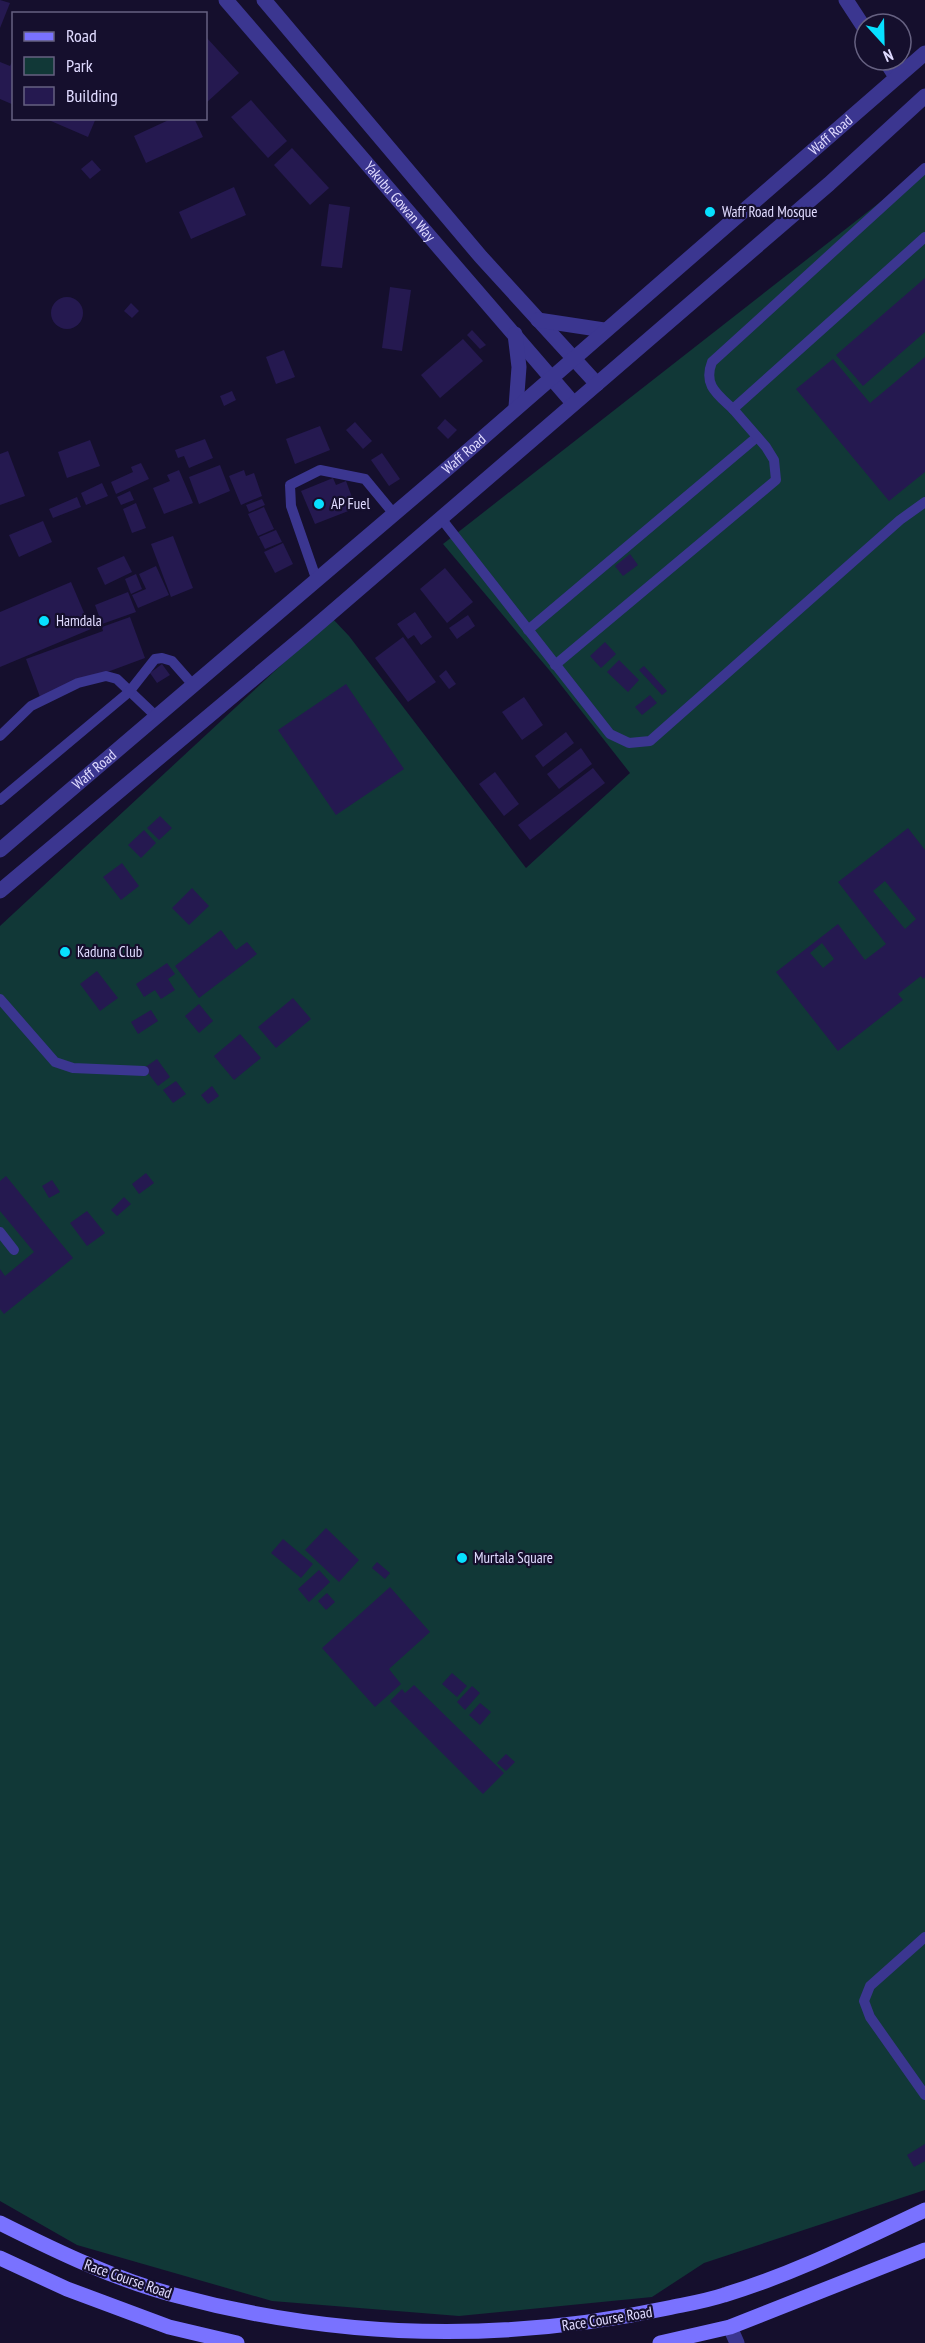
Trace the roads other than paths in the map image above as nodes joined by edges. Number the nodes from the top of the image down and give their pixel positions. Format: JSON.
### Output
{"nodes":[{"id":1,"x":226,"y":0,"type":"edge"},
{"id":2,"x":264,"y":0,"type":"edge"},
{"id":3,"x":925,"y":53,"type":"edge"},
{"id":4,"x":893,"y":72,"type":"edge"},
{"id":5,"x":896,"y":77,"type":"junction"},
{"id":6,"x":925,"y":96,"type":"edge"},
{"id":7,"x":925,"y":168,"type":"edge"},
{"id":8,"x":925,"y":237,"type":"edge"},
{"id":9,"x":538,"y":320,"type":"junction"},
{"id":10,"x":604,"y":330,"type":"junction"},
{"id":11,"x":515,"y":334,"type":"junction"},
{"id":12,"x":574,"y":359,"type":"junction"},
{"id":13,"x":552,"y":378,"type":"junction"},
{"id":14,"x":597,"y":384,"type":"junction"},
{"id":15,"x":573,"y":404,"type":"junction"},
{"id":16,"x":516,"y":407,"type":"junction"},
{"id":17,"x":733,"y":410,"type":"junction"},
{"id":18,"x":757,"y":436,"type":"junction"},
{"id":19,"x":925,"y":502,"type":"edge"},
{"id":20,"x":394,"y":514,"type":"junction"},
{"id":21,"x":440,"y":517,"type":"junction"},
{"id":22,"x":317,"y":581,"type":"junction"},
{"id":23,"x":528,"y":630,"type":"junction"},
{"id":24,"x":555,"y":665,"type":"junction"},
{"id":25,"x":194,"y":686,"type":"junction"},
{"id":26,"x":129,"y":692,"type":"junction"},
{"id":27,"x":157,"y":717,"type":"junction"},
{"id":28,"x":0,"y":736,"type":"edge"},
{"id":29,"x":0,"y":800,"type":"edge"},
{"id":30,"x":0,"y":850,"type":"edge"},
{"id":31,"x":0,"y":891,"type":"edge"},
{"id":32,"x":0,"y":999,"type":"edge"},
{"id":33,"x":144,"y":1071,"type":"dead end"},
{"id":34,"x":0,"y":1232,"type":"edge"},
{"id":35,"x":14,"y":1250,"type":"dead end"},
{"id":36,"x":925,"y":1937,"type":"edge"},
{"id":37,"x":925,"y":2095,"type":"edge"},
{"id":38,"x":925,"y":2210,"type":"edge"},
{"id":39,"x":0,"y":2223,"type":"edge"},
{"id":40,"x":925,"y":2250,"type":"edge"},
{"id":41,"x":0,"y":2258,"type":"edge"},
{"id":42,"x":918,"y":2258,"type":"edge"},
{"id":43,"x":730,"y":2327,"type":"junction"},
{"id":44,"x":237,"y":2343,"type":"edge"},
{"id":45,"x":660,"y":2343,"type":"edge"},
{"id":46,"x":737,"y":2343,"type":"edge"}],
"edges":[{"from":1,"to":11,"type":"street","name":"Yakubu Gowan Way"},
{"from":2,"to":9,"type":"street","name":"Yakubu Gowan Way"},
{"from":3,"to":5,"type":"street","name":"Waff Road"},
{"from":4,"to":5,"type":"street"},
{"from":5,"to":10,"type":"street","name":"Waff Road"},
{"from":6,"to":14,"type":"street","name":"Waff Road"},
{"from":7,"to":17,"type":"lane"},
{"from":8,"to":17,"type":"lane"},
{"from":9,"to":10,"type":"street"},
{"from":9,"to":12,"type":"street","name":"Yakubu Gowan Way"},
{"from":10,"to":12,"type":"street","name":"Waff Road"},
{"from":11,"to":13,"type":"street","name":"Yakubu Gowan Way"},
{"from":11,"to":16,"type":"street"},
{"from":12,"to":13,"type":"street","name":"Waff Road"},
{"from":12,"to":14,"type":"street","name":"Yakubu Gowan Way"},
{"from":13,"to":15,"type":"street","name":"Yakubu Gowan Way"},
{"from":13,"to":16,"type":"street","name":"Waff Road"},
{"from":14,"to":15,"type":"street","name":"Waff Road"},
{"from":15,"to":21,"type":"street","name":"Waff Road"},
{"from":16,"to":20,"type":"street","name":"Waff Road"},
{"from":17,"to":18,"type":"lane"},
{"from":18,"to":23,"type":"lane"},
{"from":18,"to":24,"type":"lane"},
{"from":19,"to":24,"type":"lane"},
{"from":20,"to":22,"type":"street","name":"Waff Road"},
{"from":20,"to":22,"type":"lane"},
{"from":21,"to":23,"type":"lane"},
{"from":21,"to":31,"type":"street","name":"Waff Road"},
{"from":22,"to":25,"type":"street","name":"Waff Road"},
{"from":23,"to":24,"type":"lane"},
{"from":25,"to":26,"type":"lane"},
{"from":25,"to":27,"type":"street","name":"Waff Road"},
{"from":26,"to":27,"type":"lane"},
{"from":26,"to":28,"type":"lane"},
{"from":26,"to":29,"type":"lane"},
{"from":27,"to":30,"type":"street","name":"Waff Road"},
{"from":32,"to":33,"type":"lane"},
{"from":34,"to":35,"type":"lane"},
{"from":36,"to":37,"type":"lane"},
{"from":38,"to":39,"type":"main road","name":"Race Course Road"},
{"from":40,"to":42,"type":"main road"},
{"from":41,"to":44,"type":"main road","name":"Race Course Road"},
{"from":42,"to":43,"type":"main road"},
{"from":43,"to":45,"type":"main road"},
{"from":43,"to":46,"type":"street"}]}
